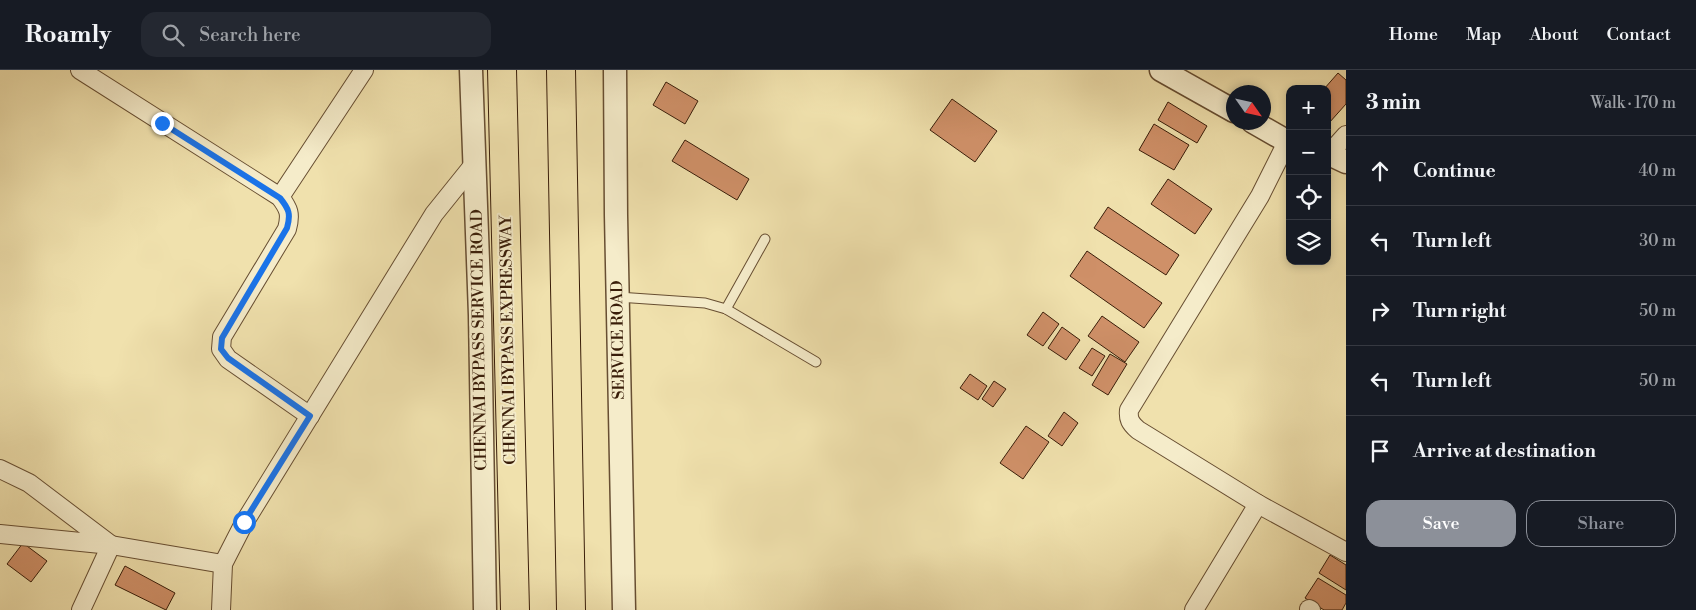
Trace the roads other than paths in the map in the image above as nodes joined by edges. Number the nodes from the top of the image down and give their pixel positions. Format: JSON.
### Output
{"nodes":[{"id":1,"x":80,"y":70,"type":"edge"},
{"id":2,"x":364,"y":70,"type":"edge"},
{"id":3,"x":471,"y":70,"type":"edge"},
{"id":4,"x":502,"y":70,"type":"edge"},
{"id":5,"x":561,"y":70,"type":"edge"},
{"id":6,"x":615,"y":70,"type":"edge"},
{"id":7,"x":1161,"y":70,"type":"edge"},
{"id":8,"x":1226,"y":107,"type":"edge"},
{"id":9,"x":1267,"y":130,"type":"edge"},
{"id":10,"x":1346,"y":134,"type":"edge"},
{"id":11,"x":1286,"y":141,"type":"edge"},
{"id":12,"x":1286,"y":146,"type":"edge"},
{"id":13,"x":1334,"y":156,"type":"edge"},
{"id":14,"x":475,"y":163,"type":"junction"},
{"id":15,"x":280,"y":198,"type":"junction"},
{"id":16,"x":765,"y":239,"type":"dead end"},
{"id":17,"x":617,"y":297,"type":"junction"},
{"id":18,"x":726,"y":309,"type":"junction"},
{"id":19,"x":816,"y":362,"type":"dead end"},
{"id":20,"x":310,"y":416,"type":"junction"},
{"id":21,"x":0,"y":469,"type":"edge"},
{"id":22,"x":1258,"y":504,"type":"junction"},
{"id":23,"x":0,"y":534,"type":"edge"},
{"id":24,"x":111,"y":545,"type":"junction"},
{"id":25,"x":1346,"y":552,"type":"edge"},
{"id":26,"x":223,"y":564,"type":"junction"},
{"id":27,"x":81,"y":610,"type":"edge"},
{"id":28,"x":221,"y":610,"type":"edge"},
{"id":29,"x":485,"y":610,"type":"edge"},
{"id":30,"x":516,"y":610,"type":"edge"},
{"id":31,"x":571,"y":610,"type":"edge"},
{"id":32,"x":624,"y":610,"type":"edge"},
{"id":33,"x":1194,"y":610,"type":"edge"}],
"edges":[{"from":1,"to":15,"type":"street"},
{"from":2,"to":15,"type":"street"},
{"from":3,"to":14,"type":"street","name":"CHENNAI BYPASS SERVICE ROAD"},
{"from":4,"to":30,"type":"highway","name":"CHENNAI BYPASS EXPRESSWAY"},
{"from":5,"to":31,"type":"highway"},
{"from":6,"to":17,"type":"street","name":"SERVICE ROAD"},
{"from":7,"to":8,"type":"street"},
{"from":9,"to":11,"type":"street"},
{"from":10,"to":13,"type":"street"},
{"from":12,"to":22,"type":"street"},
{"from":14,"to":20,"type":"street"},
{"from":14,"to":29,"type":"street","name":"CHENNAI BYPASS SERVICE ROAD"},
{"from":15,"to":20,"type":"street"},
{"from":16,"to":18,"type":"lane"},
{"from":17,"to":18,"type":"lane"},
{"from":17,"to":32,"type":"street","name":"SERVICE ROAD"},
{"from":18,"to":19,"type":"lane"},
{"from":20,"to":26,"type":"street"},
{"from":21,"to":24,"type":"street"},
{"from":22,"to":25,"type":"street"},
{"from":22,"to":33,"type":"street"},
{"from":23,"to":24,"type":"street"},
{"from":24,"to":26,"type":"street"},
{"from":24,"to":27,"type":"street"},
{"from":26,"to":28,"type":"street"}]}
